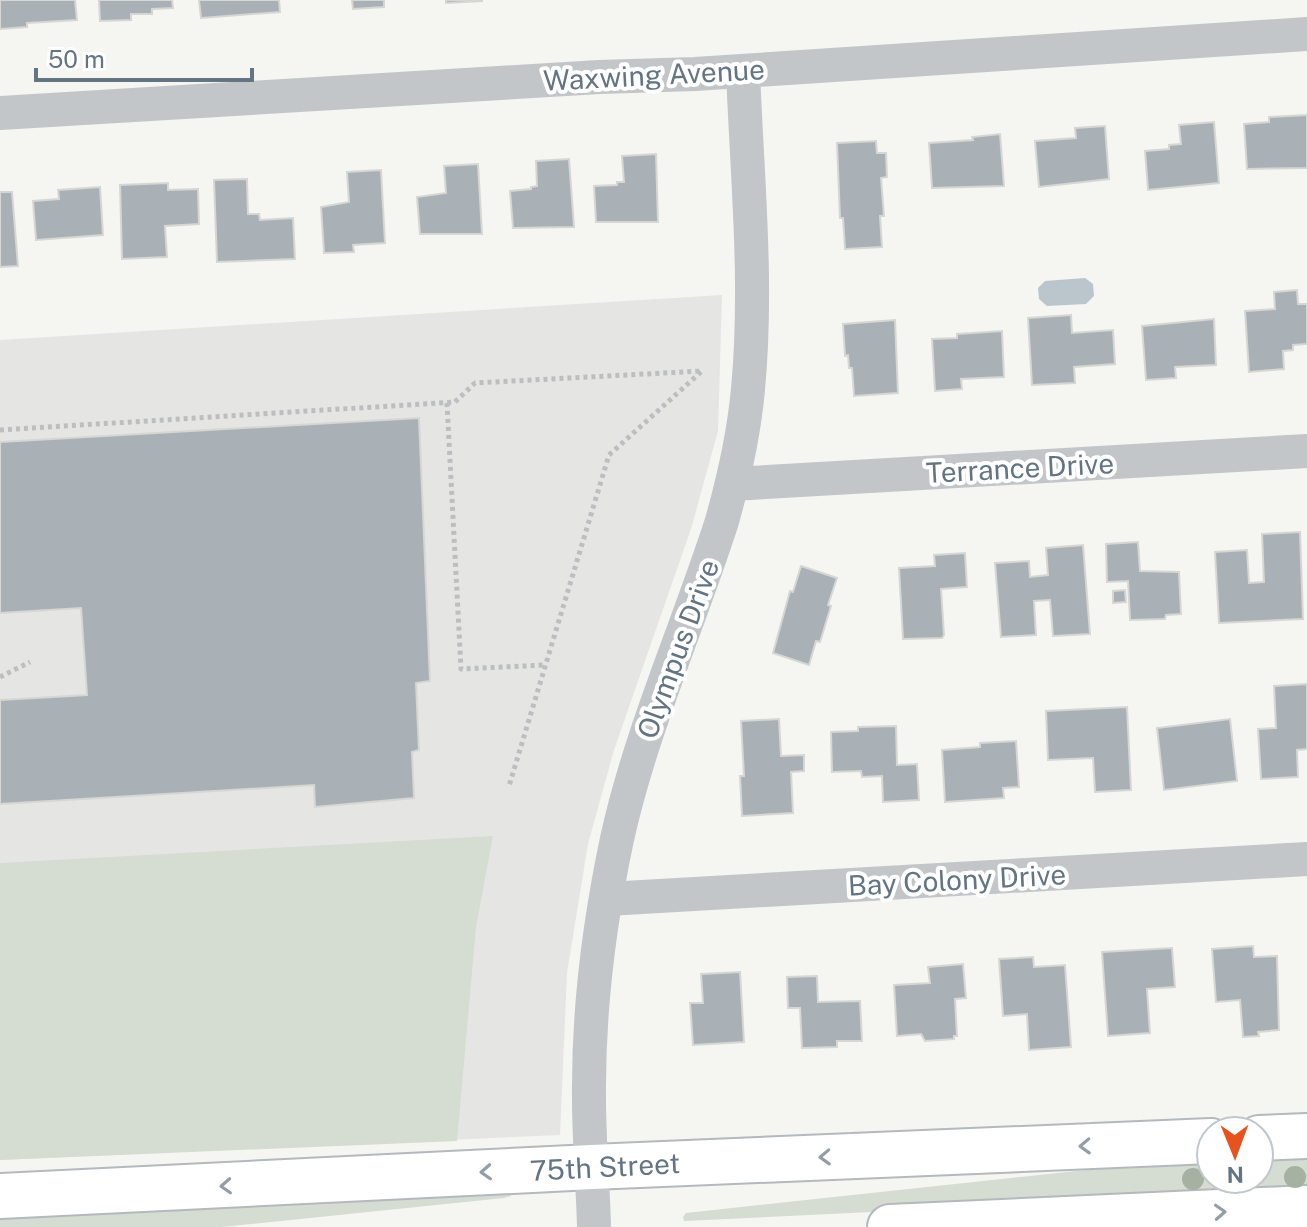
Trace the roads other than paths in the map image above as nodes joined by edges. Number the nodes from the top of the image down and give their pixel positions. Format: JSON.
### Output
{"nodes":[{"id":1,"x":1307,"y":34,"type":"edge"},
{"id":2,"x":743,"y":71,"type":"junction"},
{"id":3,"x":0,"y":113,"type":"edge"},
{"id":4,"x":1307,"y":451,"type":"edge"},
{"id":5,"x":732,"y":484,"type":"junction"},
{"id":6,"x":1307,"y":859,"type":"edge"},
{"id":7,"x":607,"y":899,"type":"junction"},
{"id":8,"x":1307,"y":1136,"type":"edge"},
{"id":9,"x":1275,"y":1137,"type":"edge"},
{"id":10,"x":1195,"y":1142,"type":"edge"},
{"id":11,"x":592,"y":1167,"type":"junction"},
{"id":12,"x":0,"y":1196,"type":"edge"},
{"id":13,"x":1307,"y":1208,"type":"edge"},
{"id":14,"x":594,"y":1227,"type":"edge"},
{"id":15,"x":890,"y":1227,"type":"edge"}],
"edges":[{"from":1,"to":2,"type":"street","name":"Waxwing Avenue"},
{"from":2,"to":3,"type":"street","name":"Waxwing Avenue"},
{"from":2,"to":5,"type":"street","name":"Olympus Drive"},
{"from":4,"to":5,"type":"street","name":"Terrance Drive"},
{"from":5,"to":7,"type":"street","name":"Olympus Drive"},
{"from":6,"to":7,"type":"street","name":"Bay Colony Drive"},
{"from":7,"to":11,"type":"street","name":"Olympus Drive"},
{"from":8,"to":9,"type":"main road"},
{"from":10,"to":11,"type":"main road","name":"75th Street","one_way":true},
{"from":11,"to":12,"type":"main road","name":"75th Street","one_way":true},
{"from":11,"to":14,"type":"street","name":"Olympus Drive"},
{"from":15,"to":13,"type":"main road","one_way":true}]}
